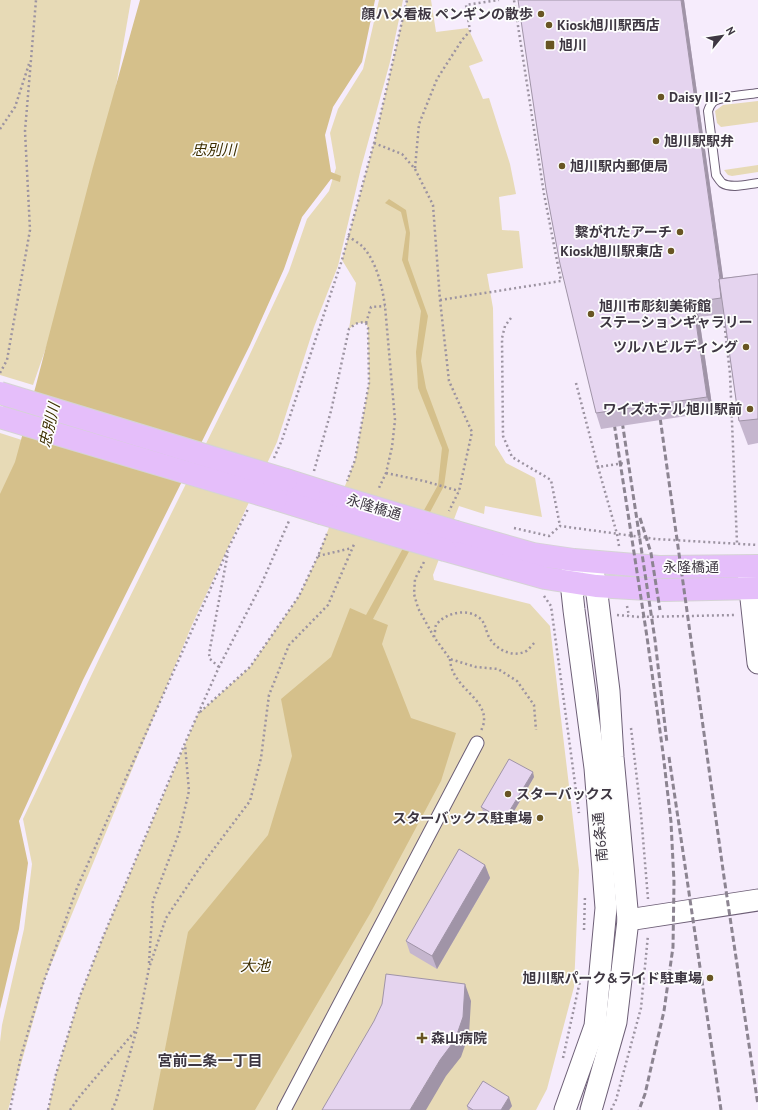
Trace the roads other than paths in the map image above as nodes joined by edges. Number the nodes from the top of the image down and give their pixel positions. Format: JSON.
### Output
{"nodes":[{"id":1,"x":758,"y":93,"type":"edge"},
{"id":2,"x":758,"y":183,"type":"edge"},
{"id":3,"x":0,"y":393,"type":"edge"},
{"id":4,"x":0,"y":417,"type":"edge"},
{"id":5,"x":326,"y":503,"type":"junction"},
{"id":6,"x":753,"y":566,"type":"edge"},
{"id":7,"x":579,"y":568,"type":"junction"},
{"id":8,"x":596,"y":586,"type":"junction"},
{"id":9,"x":754,"y":588,"type":"edge"},
{"id":10,"x":758,"y":663,"type":"edge"},
{"id":11,"x":477,"y":743,"type":"road end"},
{"id":12,"x":758,"y":900,"type":"edge"},
{"id":13,"x":628,"y":920,"type":"junction"},
{"id":14,"x":284,"y":1110,"type":"edge"},
{"id":15,"x":565,"y":1110,"type":"edge"},
{"id":16,"x":591,"y":1110,"type":"edge"}],
"edges":[{"from":1,"to":2,"type":"lane"},
{"from":3,"to":5,"type":"main road","name":"永隆橋通","bridge":true},
{"from":4,"to":5,"type":"main road","name":"永隆橋通","bridge":true},
{"from":5,"to":7,"type":"main road","name":"永隆橋通","bridge":true},
{"from":5,"to":7,"type":"main road","name":"永隆橋通","bridge":true},
{"from":6,"to":7,"type":"main road","name":"永隆橋通"},
{"from":6,"to":9,"type":"street"},
{"from":7,"to":8,"type":"main road","name":"永隆橋通"},
{"from":7,"to":15,"type":"street","name":"南6条通"},
{"from":8,"to":9,"type":"main road","name":"永隆橋通"},
{"from":8,"to":13,"type":"street","name":"南6条通"},
{"from":9,"to":10,"type":"street"},
{"from":11,"to":14,"type":"street"},
{"from":12,"to":13,"type":"street"},
{"from":13,"to":16,"type":"street","name":"南6条通"}]}
